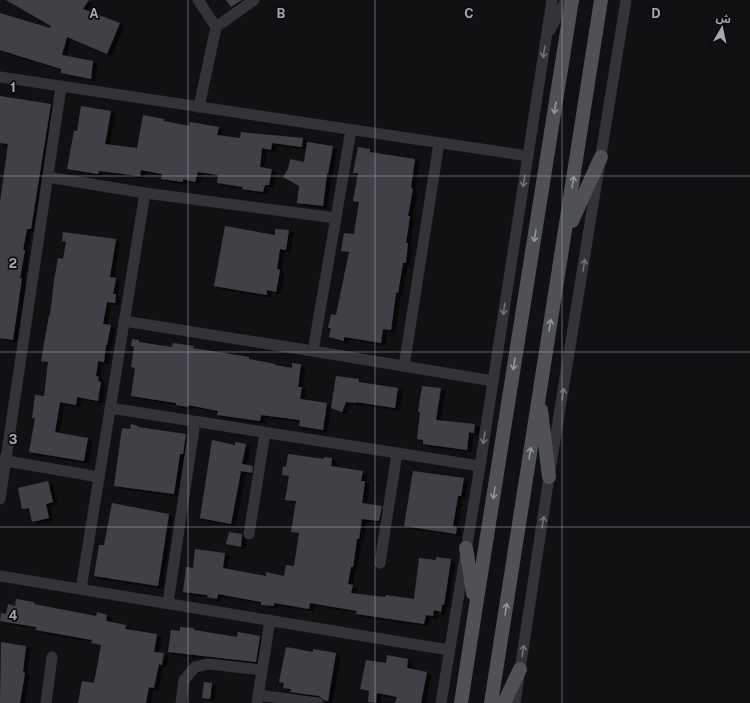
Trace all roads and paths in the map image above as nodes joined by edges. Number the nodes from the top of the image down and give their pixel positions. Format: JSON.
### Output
{"nodes":[{"id":1,"x":198,"y":0,"type":"edge"},
{"id":2,"x":254,"y":0,"type":"edge"},
{"id":3,"x":552,"y":0,"type":"edge"},
{"id":4,"x":566,"y":0,"type":"edge"},
{"id":5,"x":572,"y":0,"type":"edge"},
{"id":6,"x":601,"y":0,"type":"edge"},
{"id":7,"x":626,"y":0,"type":"edge"},
{"id":8,"x":216,"y":26,"type":"junction"},
{"id":9,"x":546,"y":37,"type":"junction"},
{"id":10,"x":0,"y":77,"type":"edge"},
{"id":11,"x":61,"y":86,"type":"junction"},
{"id":12,"x":199,"y":107,"type":"junction"},
{"id":13,"x":351,"y":130,"type":"junction"},
{"id":14,"x":439,"y":143,"type":"junction"},
{"id":15,"x":528,"y":156,"type":"junction"},
{"id":16,"x":601,"y":157,"type":"junction"},
{"id":17,"x":48,"y":177,"type":"junction"},
{"id":18,"x":145,"y":192,"type":"junction"},
{"id":19,"x":336,"y":218,"type":"junction"},
{"id":20,"x":564,"y":238,"type":"junction"},
{"id":21,"x":124,"y":321,"type":"junction"},
{"id":22,"x":313,"y":351,"type":"junction"},
{"id":23,"x":404,"y":366,"type":"junction"},
{"id":24,"x":493,"y":381,"type":"junction"},
{"id":25,"x":539,"y":392,"type":"junction"},
{"id":26,"x":110,"y":408,"type":"junction"},
{"id":27,"x":195,"y":422,"type":"junction"},
{"id":28,"x":265,"y":433,"type":"junction"},
{"id":29,"x":397,"y":453,"type":"junction"},
{"id":30,"x":3,"y":460,"type":"edge"},
{"id":31,"x":480,"y":466,"type":"junction"},
{"id":32,"x":99,"y":477,"type":"junction"},
{"id":33,"x":549,"y":478,"type":"junction"},
{"id":34,"x":0,"y":499,"type":"edge"},
{"id":35,"x":249,"y":534,"type":"dead end"},
{"id":36,"x":466,"y":548,"type":"junction"},
{"id":37,"x":380,"y":563,"type":"dead end"},
{"id":38,"x":0,"y":576,"type":"edge"},
{"id":39,"x":81,"y":589,"type":"junction"},
{"id":40,"x":168,"y":603,"type":"junction"},
{"id":41,"x":475,"y":612,"type":"junction"},
{"id":42,"x":270,"y":620,"type":"junction"},
{"id":43,"x":449,"y":650,"type":"junction"},
{"id":44,"x":52,"y":657,"type":"dead end"},
{"id":45,"x":520,"y":669,"type":"junction"},
{"id":46,"x":262,"y":670,"type":"junction"},
{"id":47,"x":258,"y":699,"type":"edge"},
{"id":48,"x":46,"y":703,"type":"edge"},
{"id":49,"x":181,"y":703,"type":"edge"},
{"id":50,"x":318,"y":703,"type":"edge"},
{"id":51,"x":441,"y":703,"type":"edge"},
{"id":52,"x":461,"y":703,"type":"edge"},
{"id":53,"x":491,"y":703,"type":"edge"},
{"id":54,"x":504,"y":703,"type":"edge"},
{"id":55,"x":515,"y":703,"type":"edge"}],
"edges":[{"from":1,"to":8,"type":"street"},
{"from":2,"to":8,"type":"street"},
{"from":3,"to":9,"type":"street"},
{"from":4,"to":9,"type":"street"},
{"from":5,"to":41,"type":"main road","one_way":true},
{"from":20,"to":6,"type":"main road","one_way":true},
{"from":7,"to":16,"type":"street"},
{"from":8,"to":12,"type":"street"},
{"from":9,"to":15,"type":"street","one_way":true},
{"from":10,"to":11,"type":"street"},
{"from":11,"to":12,"type":"street"},
{"from":11,"to":17,"type":"street"},
{"from":12,"to":13,"type":"street"},
{"from":13,"to":14,"type":"street"},
{"from":13,"to":19,"type":"street"},
{"from":14,"to":15,"type":"street"},
{"from":14,"to":23,"type":"street"},
{"from":15,"to":24,"type":"street","one_way":true},
{"from":16,"to":20,"type":"main road"},
{"from":33,"to":16,"type":"street","one_way":true},
{"from":17,"to":18,"type":"street"},
{"from":17,"to":30,"type":"street"},
{"from":18,"to":19,"type":"street"},
{"from":18,"to":21,"type":"street"},
{"from":19,"to":22,"type":"street"},
{"from":25,"to":20,"type":"main road","one_way":true},
{"from":21,"to":22,"type":"street"},
{"from":21,"to":26,"type":"street"},
{"from":22,"to":23,"type":"street"},
{"from":23,"to":24,"type":"street"},
{"from":24,"to":31,"type":"street","one_way":true},
{"from":25,"to":33,"type":"main road"},
{"from":53,"to":25,"type":"main road","one_way":true},
{"from":26,"to":27,"type":"street"},
{"from":26,"to":32,"type":"street"},
{"from":27,"to":28,"type":"street"},
{"from":27,"to":40,"type":"street"},
{"from":28,"to":29,"type":"street"},
{"from":28,"to":35,"type":"street"},
{"from":29,"to":31,"type":"street"},
{"from":29,"to":37,"type":"street"},
{"from":30,"to":32,"type":"street"},
{"from":30,"to":34,"type":"street"},
{"from":31,"to":36,"type":"street"},
{"from":32,"to":39,"type":"street"},
{"from":45,"to":33,"type":"street","one_way":true},
{"from":36,"to":41,"type":"main road"},
{"from":36,"to":43,"type":"street"},
{"from":38,"to":39,"type":"street"},
{"from":39,"to":40,"type":"street"},
{"from":40,"to":42,"type":"street"},
{"from":41,"to":52,"type":"main road"},
{"from":42,"to":43,"type":"street"},
{"from":42,"to":46,"type":"street"},
{"from":43,"to":51,"type":"street"},
{"from":44,"to":48,"type":"street"},
{"from":45,"to":54,"type":"main road"},
{"from":45,"to":55,"type":"street"},
{"from":46,"to":47,"type":"street"},
{"from":46,"to":49,"type":"street"},
{"from":47,"to":50,"type":"street"}]}
